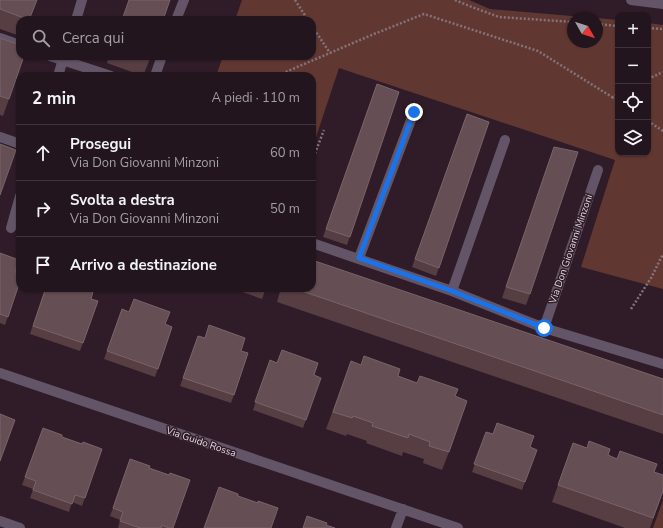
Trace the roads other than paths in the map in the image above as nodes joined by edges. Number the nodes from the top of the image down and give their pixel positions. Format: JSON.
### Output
{"nodes":[{"id":1,"x":82,"y":0,"type":"edge"},
{"id":2,"x":184,"y":0,"type":"edge"},
{"id":3,"x":631,"y":0,"type":"edge"},
{"id":4,"x":663,"y":4,"type":"edge"},
{"id":5,"x":77,"y":16,"type":"edge"},
{"id":6,"x":178,"y":16,"type":"edge"},
{"id":7,"x":0,"y":38,"type":"edge"},
{"id":8,"x":16,"y":44,"type":"edge"},
{"id":9,"x":62,"y":60,"type":"edge"},
{"id":10,"x":68,"y":60,"type":"edge"},
{"id":11,"x":160,"y":60,"type":"edge"},
{"id":12,"x":59,"y":72,"type":"edge"},
{"id":13,"x":100,"y":72,"type":"edge"},
{"id":14,"x":156,"y":72,"type":"edge"},
{"id":15,"x":414,"y":112,"type":"dead end"},
{"id":16,"x":0,"y":137,"type":"edge"},
{"id":17,"x":505,"y":140,"type":"dead end"},
{"id":18,"x":16,"y":143,"type":"edge"},
{"id":19,"x":598,"y":170,"type":"dead end"},
{"id":20,"x":16,"y":209,"type":"edge"},
{"id":21,"x":10,"y":228,"type":"dead end"},
{"id":22,"x":316,"y":244,"type":"edge"},
{"id":23,"x":359,"y":258,"type":"junction"},
{"id":24,"x":452,"y":291,"type":"junction"},
{"id":25,"x":544,"y":328,"type":"junction"},
{"id":26,"x":663,"y":364,"type":"edge"},
{"id":27,"x":0,"y":373,"type":"edge"},
{"id":28,"x":403,"y":509,"type":"junction"},
{"id":29,"x":0,"y":521,"type":"edge"},
{"id":30,"x":20,"y":528,"type":"edge"},
{"id":31,"x":396,"y":528,"type":"edge"},
{"id":32,"x":458,"y":528,"type":"edge"}],
"edges":[{"from":1,"to":5,"type":"street"},
{"from":2,"to":6,"type":"street"},
{"from":3,"to":4,"type":"street"},
{"from":7,"to":8,"type":"street"},
{"from":9,"to":12,"type":"street"},
{"from":10,"to":13,"type":"street"},
{"from":11,"to":14,"type":"street"},
{"from":15,"to":23,"type":"street"},
{"from":16,"to":18,"type":"street"},
{"from":17,"to":24,"type":"street"},
{"from":19,"to":25,"type":"street","name":"Via Don Giovanni Minzoni"},
{"from":20,"to":21,"type":"street"},
{"from":22,"to":23,"type":"street"},
{"from":23,"to":24,"type":"street"},
{"from":24,"to":25,"type":"street"},
{"from":25,"to":26,"type":"street"},
{"from":27,"to":28,"type":"street","name":"Via Guido Rossa"},
{"from":28,"to":31,"type":"street"},
{"from":28,"to":32,"type":"street","name":"Via Guido Rossa"},
{"from":29,"to":30,"type":"street"}]}
